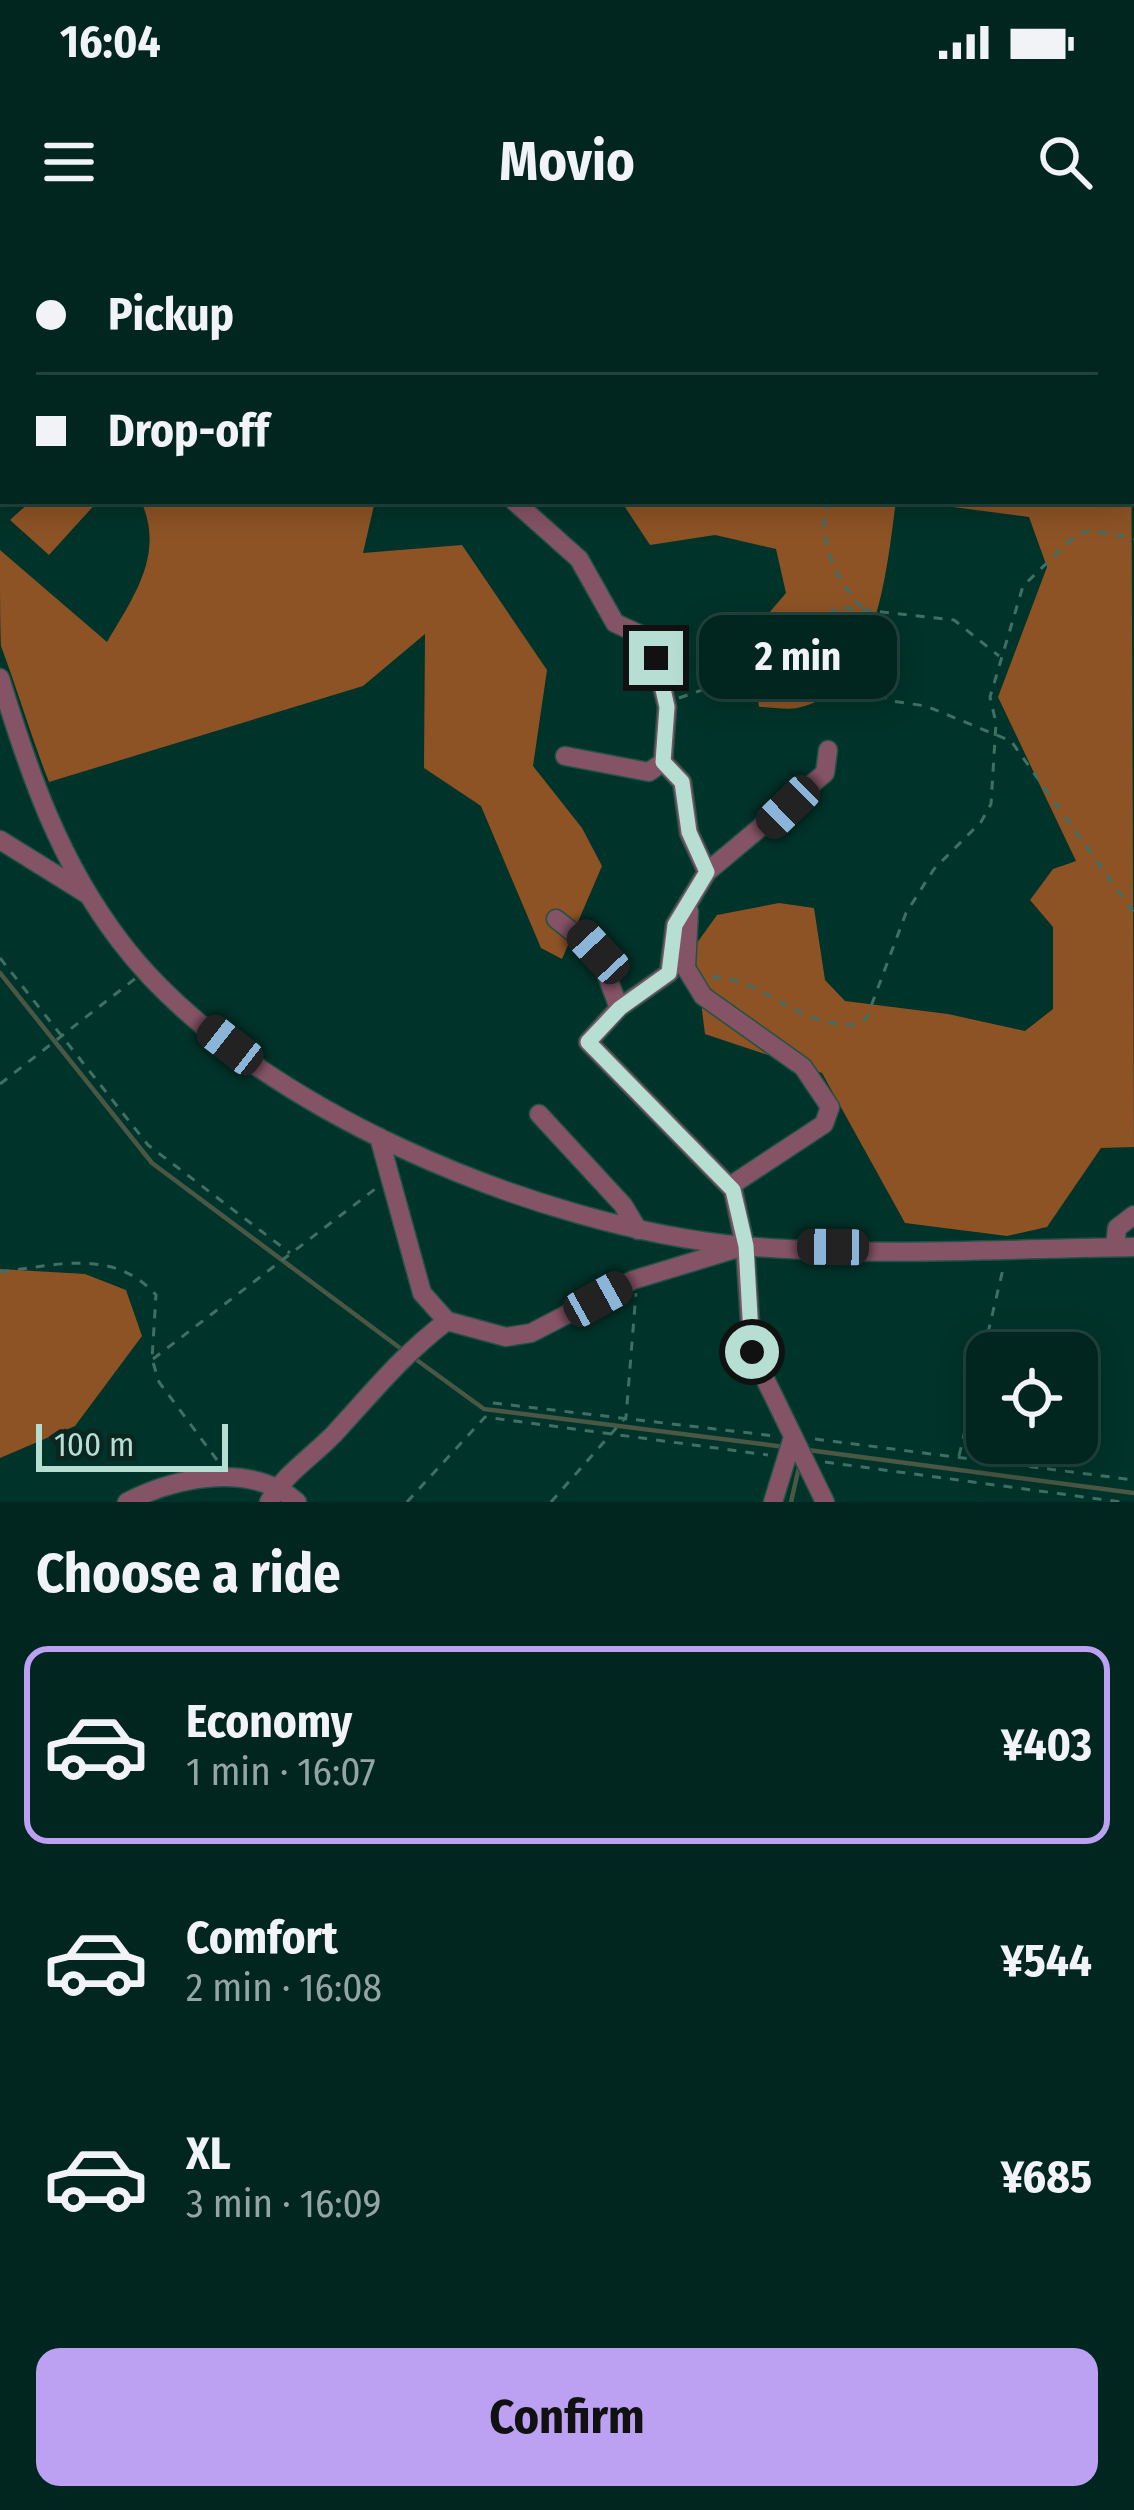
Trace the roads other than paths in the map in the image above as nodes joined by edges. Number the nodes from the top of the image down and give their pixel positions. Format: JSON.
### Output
{"nodes":[{"id":1,"x":517,"y":504,"type":"edge"},
{"id":2,"x":0,"y":678,"type":"edge"},
{"id":3,"x":828,"y":750,"type":"dead end"},
{"id":4,"x":565,"y":756,"type":"dead end"},
{"id":5,"x":663,"y":762,"type":"junction"},
{"id":6,"x":0,"y":840,"type":"edge"},
{"id":7,"x":707,"y":872,"type":"junction"},
{"id":8,"x":91,"y":896,"type":"junction"},
{"id":9,"x":691,"y":900,"type":"junction"},
{"id":10,"x":556,"y":919,"type":"dead end"},
{"id":11,"x":620,"y":1008,"type":"junction"},
{"id":12,"x":539,"y":1114,"type":"dead end"},
{"id":13,"x":380,"y":1137,"type":"junction"},
{"id":14,"x":730,"y":1186,"type":"junction"},
{"id":15,"x":1134,"y":1215,"type":"edge"},
{"id":16,"x":638,"y":1231,"type":"junction"},
{"id":17,"x":746,"y":1246,"type":"junction"},
{"id":18,"x":1124,"y":1247,"type":"edge"},
{"id":19,"x":447,"y":1321,"type":"junction"},
{"id":20,"x":793,"y":1437,"type":"junction"},
{"id":21,"x":274,"y":1494,"type":"edge"},
{"id":22,"x":127,"y":1502,"type":"edge"},
{"id":23,"x":297,"y":1502,"type":"edge"},
{"id":24,"x":773,"y":1502,"type":"edge"},
{"id":25,"x":825,"y":1502,"type":"edge"}],
"edges":[{"from":1,"to":5,"type":"street"},
{"from":2,"to":8,"type":"street"},
{"from":3,"to":7,"type":"street"},
{"from":4,"to":5,"type":"street"},
{"from":5,"to":7,"type":"street"},
{"from":6,"to":8,"type":"street"},
{"from":7,"to":9,"type":"street"},
{"from":8,"to":13,"type":"street"},
{"from":9,"to":11,"type":"street"},
{"from":9,"to":14,"type":"street"},
{"from":10,"to":11,"type":"street"},
{"from":11,"to":14,"type":"street"},
{"from":12,"to":16,"type":"street"},
{"from":13,"to":16,"type":"street"},
{"from":13,"to":19,"type":"street"},
{"from":14,"to":17,"type":"street"},
{"from":15,"to":18,"type":"street"},
{"from":16,"to":17,"type":"street"},
{"from":17,"to":18,"type":"street"},
{"from":17,"to":19,"type":"street"},
{"from":17,"to":20,"type":"street"},
{"from":19,"to":21,"type":"street"},
{"from":20,"to":24,"type":"street"},
{"from":20,"to":25,"type":"street"},
{"from":21,"to":22,"type":"street"},
{"from":21,"to":23,"type":"street"}]}
